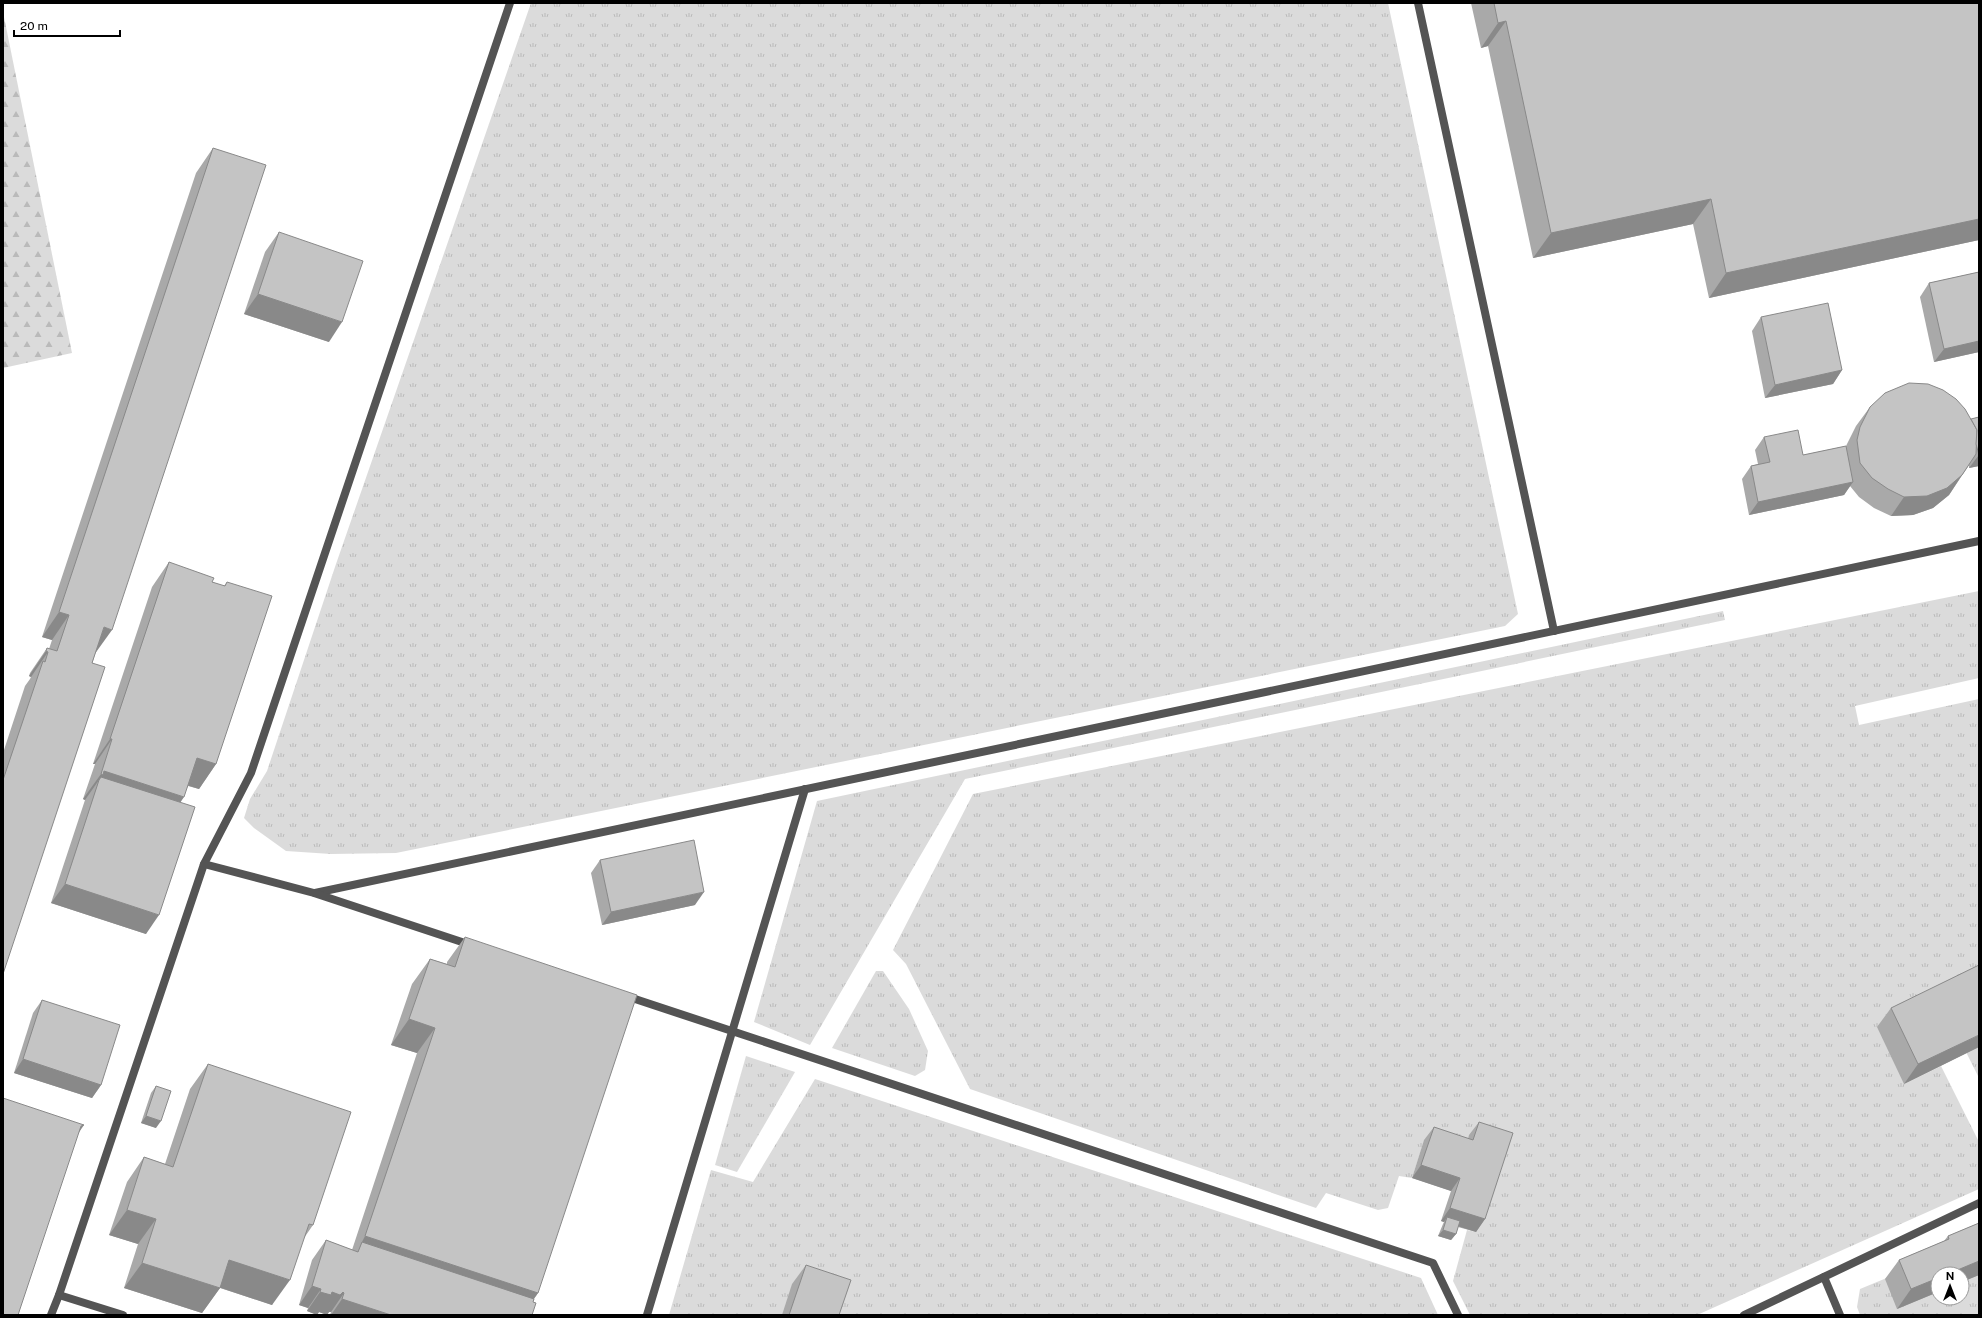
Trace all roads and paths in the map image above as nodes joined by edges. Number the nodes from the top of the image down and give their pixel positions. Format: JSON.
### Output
{"nodes":[{"id":1,"x":510,"y":3,"type":"edge"},
{"id":2,"x":1418,"y":3,"type":"edge"},
{"id":3,"x":1979,"y":541,"type":"edge"},
{"id":4,"x":1554,"y":631,"type":"junction"},
{"id":5,"x":805,"y":789,"type":"junction"},
{"id":6,"x":204,"y":864,"type":"junction"},
{"id":7,"x":314,"y":893,"type":"junction"},
{"id":8,"x":481,"y":948,"type":"edge"},
{"id":9,"x":618,"y":993,"type":"edge"},
{"id":10,"x":732,"y":1031,"type":"junction"},
{"id":11,"x":1979,"y":1203,"type":"edge"},
{"id":12,"x":1824,"y":1277,"type":"junction"},
{"id":13,"x":59,"y":1295,"type":"junction"},
{"id":14,"x":50,"y":1315,"type":"edge"},
{"id":15,"x":123,"y":1315,"type":"edge"},
{"id":16,"x":647,"y":1315,"type":"edge"},
{"id":17,"x":1458,"y":1315,"type":"edge"},
{"id":18,"x":1744,"y":1315,"type":"edge"},
{"id":19,"x":1840,"y":1315,"type":"edge"}],
"edges":[{"from":1,"to":6,"type":"lane"},
{"from":2,"to":4,"type":"lane"},
{"from":3,"to":4,"type":"lane"},
{"from":4,"to":5,"type":"lane"},
{"from":5,"to":7,"type":"lane"},
{"from":5,"to":10,"type":"lane"},
{"from":6,"to":7,"type":"lane"},
{"from":6,"to":13,"type":"lane"},
{"from":7,"to":8,"type":"lane"},
{"from":9,"to":10,"type":"lane"},
{"from":10,"to":16,"type":"lane"},
{"from":10,"to":17,"type":"lane"},
{"from":11,"to":12,"type":"lane"},
{"from":12,"to":18,"type":"lane"},
{"from":12,"to":19,"type":"lane"},
{"from":13,"to":14,"type":"lane"},
{"from":13,"to":15,"type":"lane"}]}
